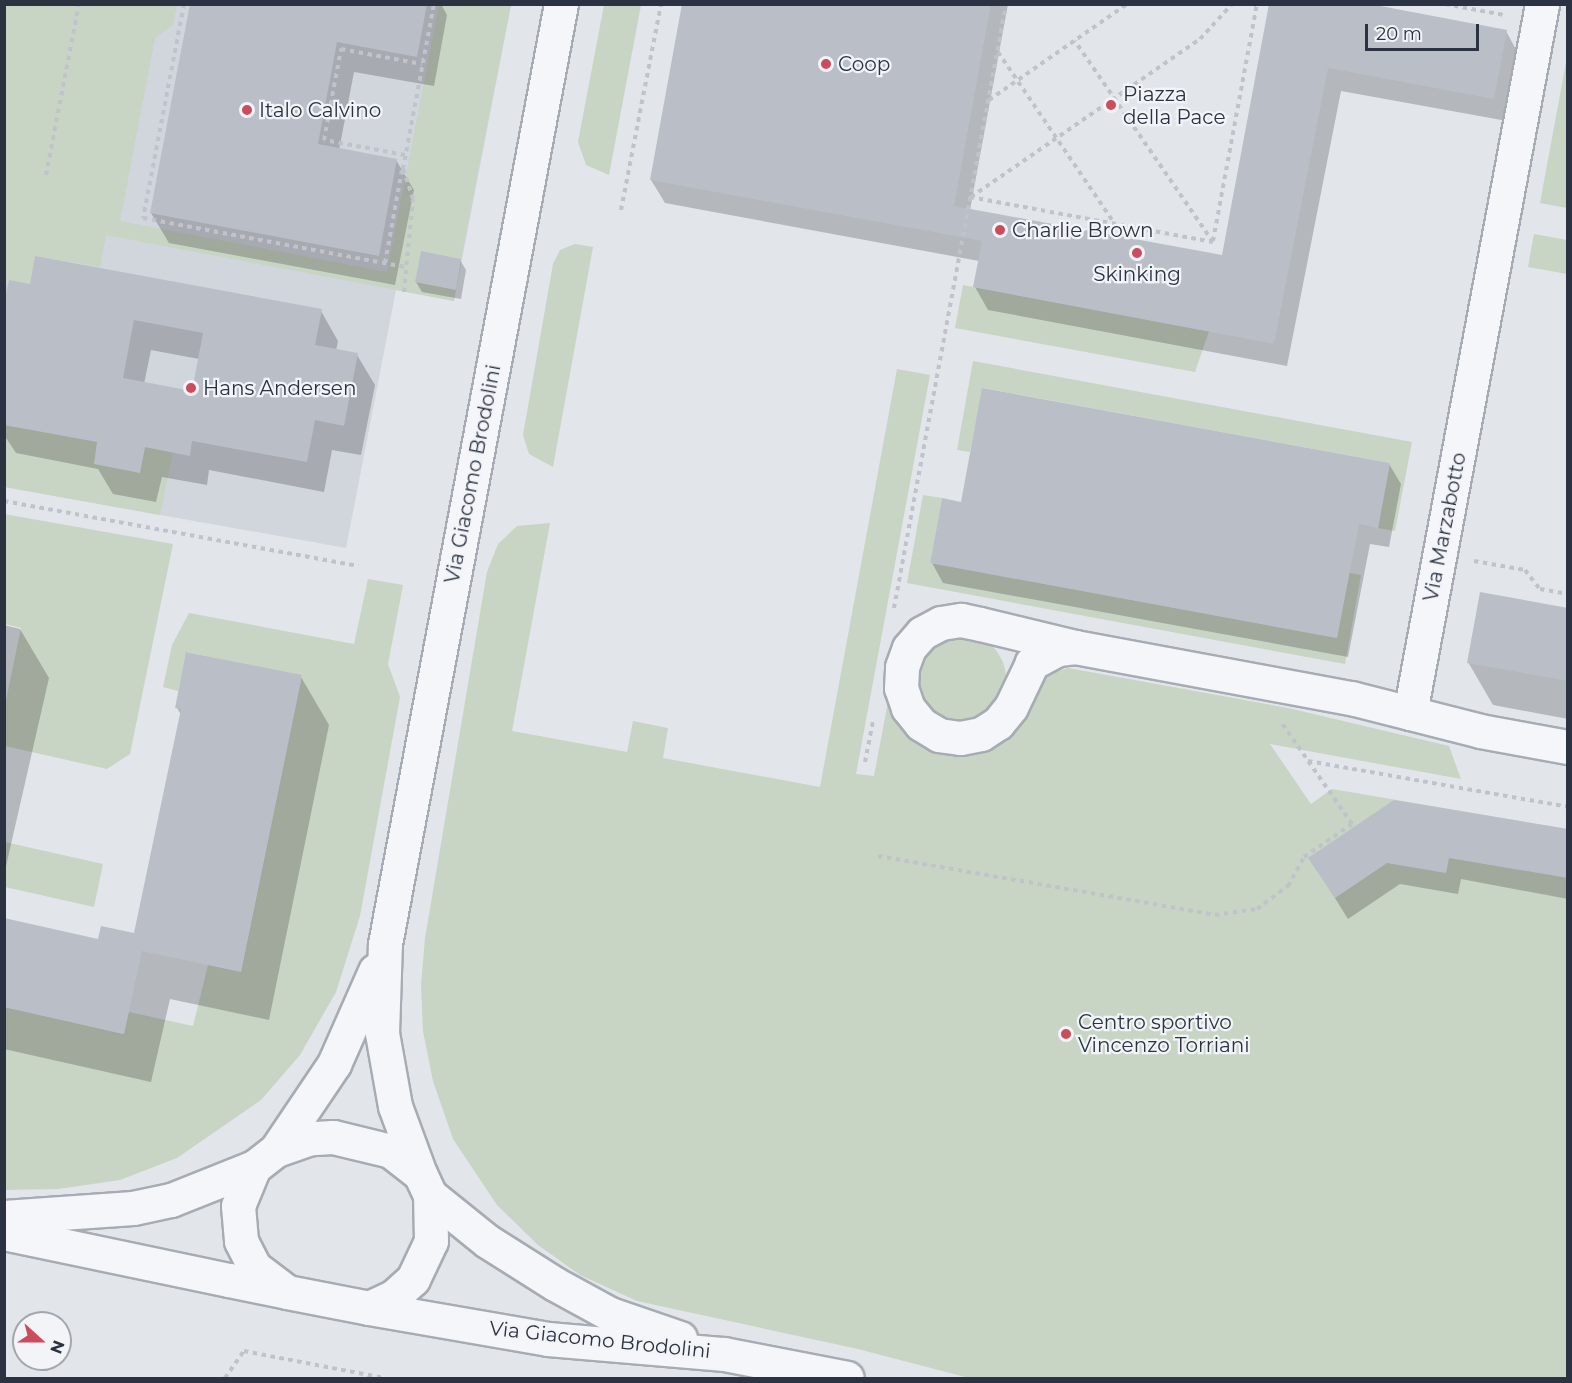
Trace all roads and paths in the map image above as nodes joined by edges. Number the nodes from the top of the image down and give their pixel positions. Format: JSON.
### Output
{"nodes":[{"id":1,"x":79,"y":4,"type":"edge"},
{"id":2,"x":184,"y":4,"type":"edge"},
{"id":3,"x":434,"y":4,"type":"edge"},
{"id":4,"x":561,"y":4,"type":"edge"},
{"id":5,"x":662,"y":4,"type":"edge"},
{"id":6,"x":1006,"y":4,"type":"edge"},
{"id":7,"x":1127,"y":4,"type":"edge"},
{"id":8,"x":1232,"y":4,"type":"edge"},
{"id":9,"x":1257,"y":4,"type":"edge"},
{"id":10,"x":1445,"y":4,"type":"edge"},
{"id":11,"x":1528,"y":11,"type":"edge"},
{"id":12,"x":1075,"y":41,"type":"junction"},
{"id":13,"x":997,"y":52,"type":"junction"},
{"id":14,"x":422,"y":64,"type":"junction"},
{"id":15,"x":1017,"y":81,"type":"junction"},
{"id":16,"x":1114,"y":98,"type":"junction"},
{"id":17,"x":988,"y":101,"type":"junction"},
{"id":18,"x":1056,"y":138,"type":"junction"},
{"id":19,"x":405,"y":155,"type":"junction"},
{"id":20,"x":403,"y":169,"type":"junction"},
{"id":21,"x":46,"y":175,"type":"dead end"},
{"id":22,"x":970,"y":197,"type":"junction"},
{"id":23,"x":621,"y":210,"type":"dead end"},
{"id":24,"x":1115,"y":224,"type":"junction"},
{"id":25,"x":1213,"y":242,"type":"junction"},
{"id":26,"x":385,"y":263,"type":"junction"},
{"id":27,"x":406,"y":267,"type":"junction"},
{"id":28,"x":404,"y":292,"type":"dead end"},
{"id":29,"x":4,"y":501,"type":"edge"},
{"id":30,"x":1468,"y":560,"type":"dead end"},
{"id":31,"x":358,"y":566,"type":"dead end"},
{"id":32,"x":1568,"y":594,"type":"edge"},
{"id":33,"x":893,"y":613,"type":"dead end"},
{"id":34,"x":1076,"y":647,"type":"junction"},
{"id":35,"x":1278,"y":685,"type":"junction"},
{"id":36,"x":1410,"y":713,"type":"junction"},
{"id":37,"x":874,"y":716,"type":"dead end"},
{"id":38,"x":1568,"y":747,"type":"edge"},
{"id":39,"x":1308,"y":760,"type":"junction"},
{"id":40,"x":865,"y":762,"type":"dead end"},
{"id":41,"x":1568,"y":807,"type":"edge"},
{"id":42,"x":878,"y":856,"type":"dead end"},
{"id":43,"x":386,"y":944,"type":"junction"},
{"id":44,"x":265,"y":1158,"type":"junction"},
{"id":45,"x":425,"y":1184,"type":"junction"},
{"id":46,"x":4,"y":1217,"type":"edge"},
{"id":47,"x":4,"y":1233,"type":"edge"},
{"id":48,"x":287,"y":1292,"type":"junction"},
{"id":49,"x":369,"y":1308,"type":"junction"},
{"id":50,"x":724,"y":1354,"type":"junction"},
{"id":51,"x":225,"y":1378,"type":"edge"},
{"id":52,"x":384,"y":1378,"type":"edge"},
{"id":53,"x":847,"y":1378,"type":"edge"}],
"edges":[{"from":1,"to":21,"type":"path"},
{"from":2,"to":26,"type":"path"},
{"from":3,"to":14,"type":"path"},
{"from":4,"to":43,"type":"street","name":"Via Giacomo Brodolini"},
{"from":5,"to":23,"type":"path"},
{"from":6,"to":13,"type":"path"},
{"from":7,"to":12,"type":"path"},
{"from":8,"to":16,"type":"path"},
{"from":9,"to":25,"type":"path"},
{"from":10,"to":11,"type":"path"},
{"from":11,"to":36,"type":"street","name":"Via Marzabotto"},
{"from":12,"to":15,"type":"path"},
{"from":12,"to":16,"type":"path"},
{"from":13,"to":15,"type":"path"},
{"from":13,"to":17,"type":"path"},
{"from":14,"to":19,"type":"path"},
{"from":14,"to":19,"type":"path"},
{"from":15,"to":17,"type":"path"},
{"from":15,"to":18,"type":"path"},
{"from":16,"to":18,"type":"path"},
{"from":16,"to":25,"type":"path"},
{"from":17,"to":22,"type":"path"},
{"from":18,"to":22,"type":"path"},
{"from":18,"to":24,"type":"path"},
{"from":19,"to":20,"type":"path"},
{"from":20,"to":26,"type":"path"},
{"from":20,"to":27,"type":"path"},
{"from":22,"to":24,"type":"path"},
{"from":22,"to":33,"type":"path"},
{"from":24,"to":25,"type":"path"},
{"from":26,"to":27,"type":"path"},
{"from":27,"to":28,"type":"path"},
{"from":29,"to":31,"type":"path"},
{"from":30,"to":32,"type":"path"},
{"from":34,"to":34,"type":"street"},
{"from":34,"to":35,"type":"street"},
{"from":35,"to":36,"type":"street"},
{"from":35,"to":39,"type":"path"},
{"from":36,"to":38,"type":"street"},
{"from":37,"to":40,"type":"path"},
{"from":39,"to":41,"type":"path"},
{"from":39,"to":42,"type":"path"},
{"from":43,"to":44,"type":"street","name":"Via Giacomo Brodolini"},
{"from":43,"to":45,"type":"street","name":"Via Giacomo Brodolini"},
{"from":44,"to":45,"type":"street"},
{"from":44,"to":46,"type":"street"},
{"from":44,"to":48,"type":"street"},
{"from":45,"to":49,"type":"street"},
{"from":45,"to":50,"type":"street","name":"Via Giacomo Brodolini"},
{"from":47,"to":48,"type":"street"},
{"from":48,"to":49,"type":"street"},
{"from":49,"to":50,"type":"street","name":"Via Giacomo Brodolini"},
{"from":50,"to":53,"type":"street","name":"Via Giacomo Brodolini"},
{"from":51,"to":52,"type":"path"}]}
